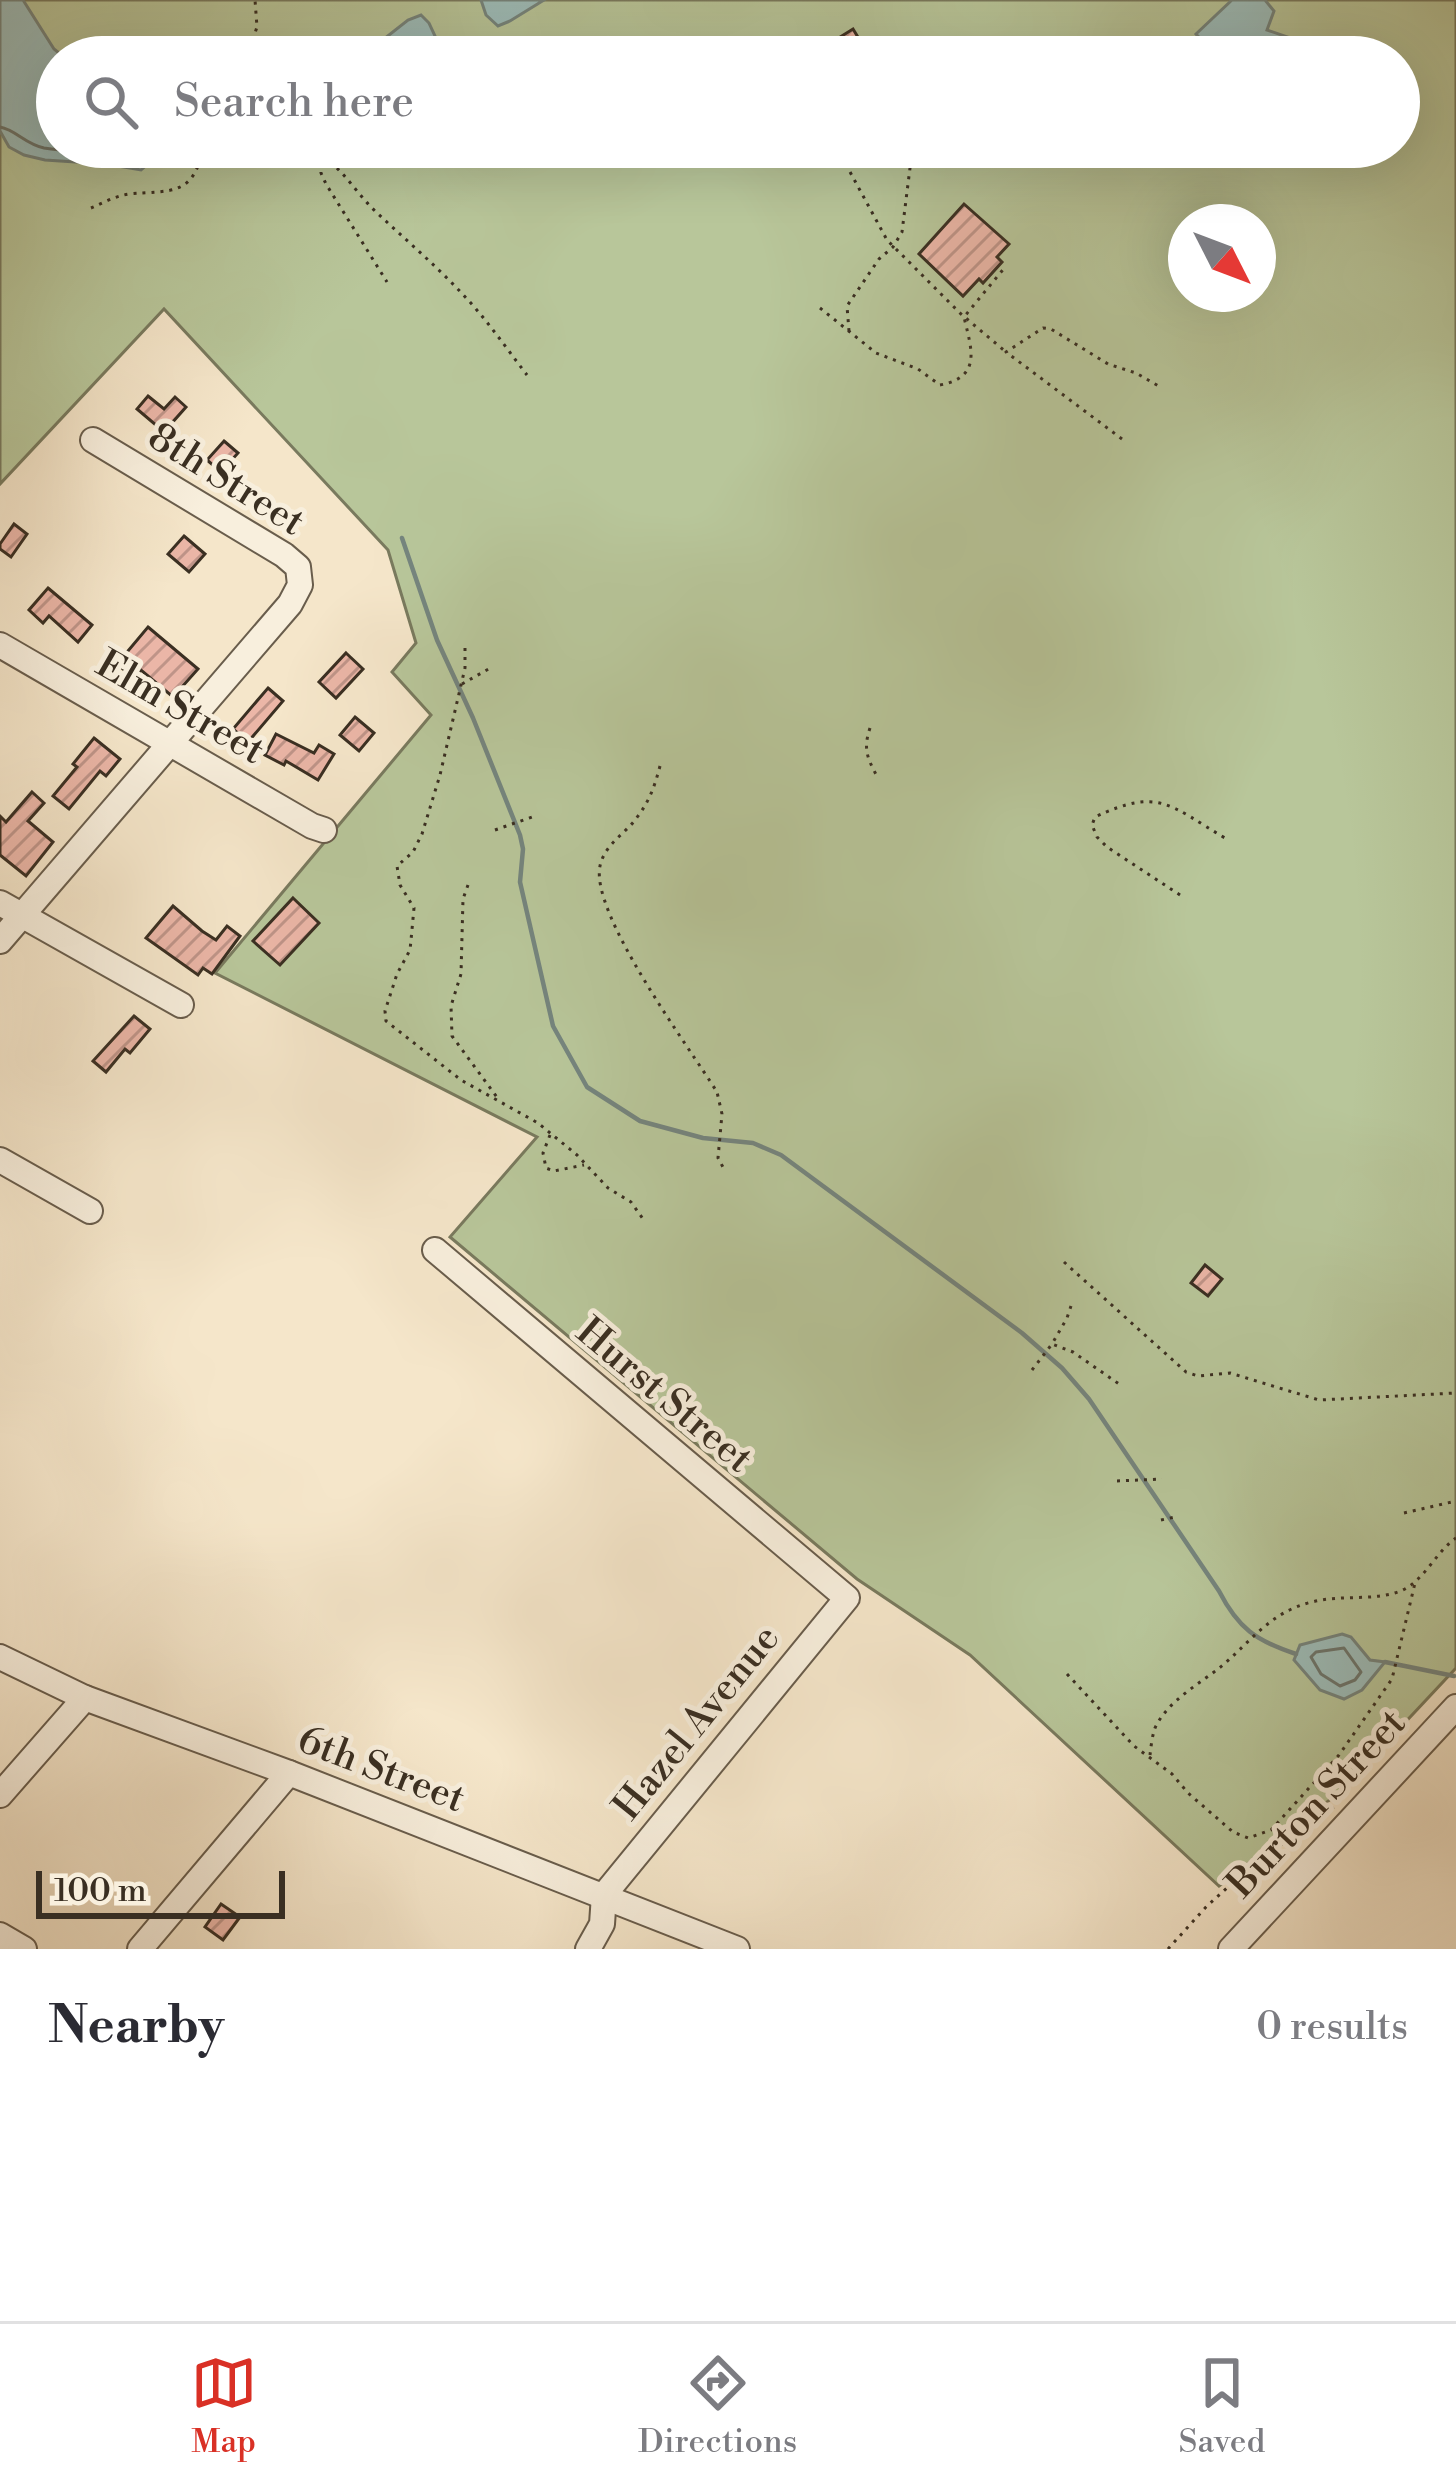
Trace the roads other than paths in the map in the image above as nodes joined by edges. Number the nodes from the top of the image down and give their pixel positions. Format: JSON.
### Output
{"nodes":[{"id":1,"x":93,"y":440,"type":"dead end"},
{"id":2,"x":0,"y":645,"type":"edge"},
{"id":3,"x":169,"y":744,"type":"junction"},
{"id":4,"x":324,"y":830,"type":"dead end"},
{"id":5,"x":11,"y":909,"type":"edge"},
{"id":6,"x":0,"y":940,"type":"edge"},
{"id":7,"x":181,"y":1005,"type":"dead end"},
{"id":8,"x":0,"y":1160,"type":"edge"},
{"id":9,"x":90,"y":1210,"type":"dead end"},
{"id":10,"x":435,"y":1250,"type":"dead end"},
{"id":11,"x":847,"y":1598,"type":"joint"},
{"id":12,"x":0,"y":1657,"type":"edge"},
{"id":13,"x":85,"y":1698,"type":"junction"},
{"id":14,"x":1456,"y":1707,"type":"edge"},
{"id":15,"x":289,"y":1773,"type":"junction"},
{"id":16,"x":0,"y":1795,"type":"edge"},
{"id":17,"x":604,"y":1895,"type":"junction"},
{"id":18,"x":0,"y":1935,"type":"edge"},
{"id":19,"x":24,"y":1949,"type":"edge"},
{"id":20,"x":140,"y":1949,"type":"edge"},
{"id":21,"x":588,"y":1949,"type":"edge"},
{"id":22,"x":736,"y":1949,"type":"edge"},
{"id":23,"x":1231,"y":1949,"type":"edge"}],
"edges":[{"from":1,"to":3,"type":"street","name":"8th Street"},
{"from":2,"to":3,"type":"street","name":"Elm Street"},
{"from":3,"to":4,"type":"street","name":"Elm Street"},
{"from":3,"to":5,"type":"street"},
{"from":5,"to":6,"type":"street"},
{"from":5,"to":7,"type":"street"},
{"from":8,"to":9,"type":"street"},
{"from":10,"to":11,"type":"street","name":"Hurst Street"},
{"from":11,"to":17,"type":"street","name":"Hazel Avenue"},
{"from":12,"to":13,"type":"street","name":"6th Street"},
{"from":13,"to":15,"type":"street","name":"6th Street"},
{"from":13,"to":16,"type":"street"},
{"from":14,"to":23,"type":"street","name":"Burton Street"},
{"from":15,"to":17,"type":"street","name":"6th Street"},
{"from":15,"to":20,"type":"street"},
{"from":17,"to":21,"type":"street"},
{"from":17,"to":22,"type":"street","name":"6th Street"},
{"from":18,"to":19,"type":"street"}]}
